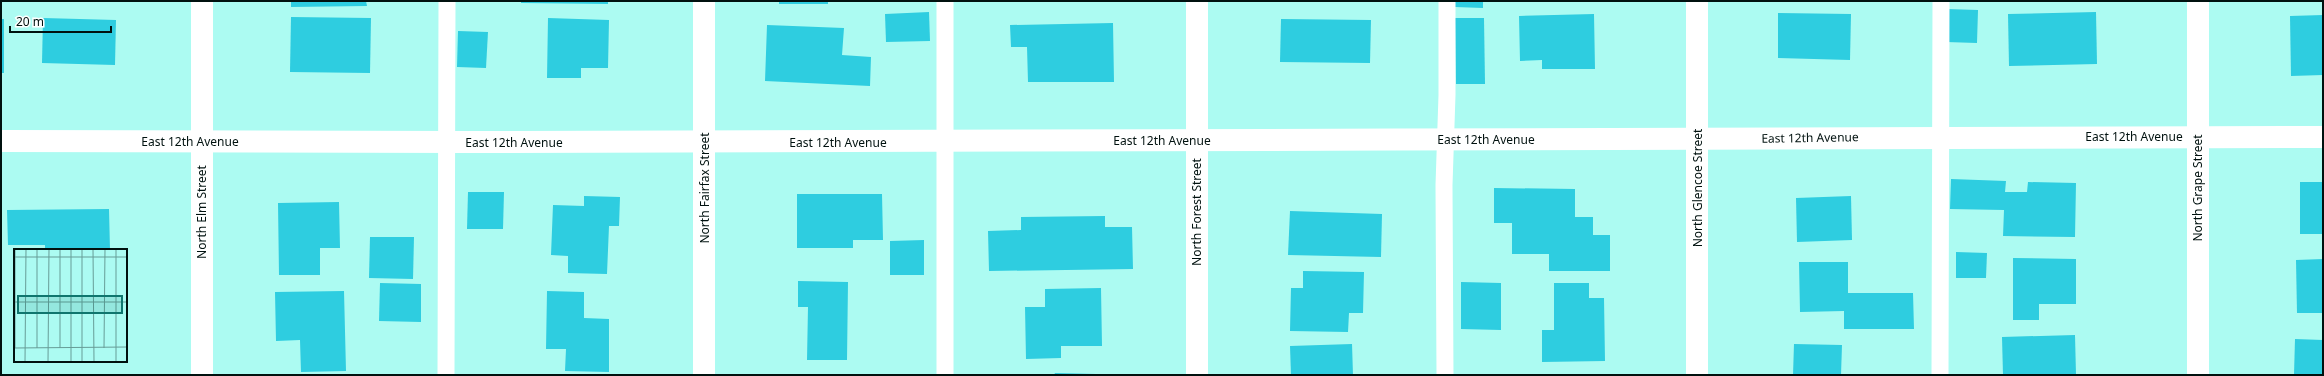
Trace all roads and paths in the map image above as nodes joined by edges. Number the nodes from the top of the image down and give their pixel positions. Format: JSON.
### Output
{"nodes":[{"id":1,"x":202,"y":1,"type":"edge"},
{"id":2,"x":447,"y":1,"type":"edge"},
{"id":3,"x":704,"y":1,"type":"edge"},
{"id":4,"x":946,"y":1,"type":"edge"},
{"id":5,"x":1197,"y":1,"type":"edge"},
{"id":6,"x":1447,"y":1,"type":"edge"},
{"id":7,"x":1697,"y":1,"type":"edge"},
{"id":8,"x":1941,"y":1,"type":"edge"},
{"id":9,"x":2198,"y":1,"type":"edge"},
{"id":10,"x":1940,"y":136,"type":"junction"},
{"id":11,"x":2198,"y":137,"type":"junction"},
{"id":12,"x":2323,"y":137,"type":"edge"},
{"id":13,"x":1446,"y":140,"type":"junction"},
{"id":14,"x":1698,"y":140,"type":"junction"},
{"id":15,"x":1,"y":141,"type":"edge"},
{"id":16,"x":1197,"y":141,"type":"junction"},
{"id":17,"x":202,"y":142,"type":"junction"},
{"id":18,"x":946,"y":142,"type":"junction"},
{"id":19,"x":447,"y":143,"type":"junction"},
{"id":20,"x":705,"y":143,"type":"junction"},
{"id":21,"x":202,"y":375,"type":"edge"},
{"id":22,"x":446,"y":375,"type":"edge"},
{"id":23,"x":704,"y":375,"type":"edge"},
{"id":24,"x":945,"y":375,"type":"edge"},
{"id":25,"x":1197,"y":375,"type":"edge"},
{"id":26,"x":1445,"y":375,"type":"edge"},
{"id":27,"x":1698,"y":375,"type":"edge"},
{"id":28,"x":1940,"y":375,"type":"edge"},
{"id":29,"x":2198,"y":375,"type":"edge"}],
"edges":[{"from":1,"to":17,"type":"street","name":"North Elm Street"},
{"from":2,"to":19,"type":"lane"},
{"from":3,"to":20,"type":"street","name":"North Fairfax Street"},
{"from":4,"to":18,"type":"lane"},
{"from":5,"to":16,"type":"street","name":"North Forest Street"},
{"from":6,"to":13,"type":"lane"},
{"from":7,"to":14,"type":"street","name":"North Glencoe Street"},
{"from":8,"to":10,"type":"lane"},
{"from":9,"to":11,"type":"street","name":"North Grape Street"},
{"from":10,"to":11,"type":"street","name":"East 12th Avenue"},
{"from":10,"to":14,"type":"street","name":"East 12th Avenue"},
{"from":10,"to":28,"type":"lane"},
{"from":11,"to":12,"type":"street","name":"East 12th Avenue"},
{"from":11,"to":29,"type":"street","name":"North Grape Street"},
{"from":13,"to":14,"type":"street","name":"East 12th Avenue"},
{"from":13,"to":16,"type":"street","name":"East 12th Avenue"},
{"from":13,"to":26,"type":"lane"},
{"from":14,"to":27,"type":"street","name":"North Glencoe Street"},
{"from":15,"to":17,"type":"street","name":"East 12th Avenue"},
{"from":16,"to":18,"type":"street","name":"East 12th Avenue"},
{"from":16,"to":25,"type":"street","name":"North Forest Street"},
{"from":17,"to":19,"type":"street","name":"East 12th Avenue"},
{"from":17,"to":21,"type":"street","name":"North Elm Street"},
{"from":18,"to":20,"type":"street","name":"East 12th Avenue"},
{"from":18,"to":24,"type":"lane"},
{"from":19,"to":20,"type":"street","name":"East 12th Avenue"},
{"from":19,"to":22,"type":"lane"},
{"from":20,"to":23,"type":"street","name":"North Fairfax Street"}]}
